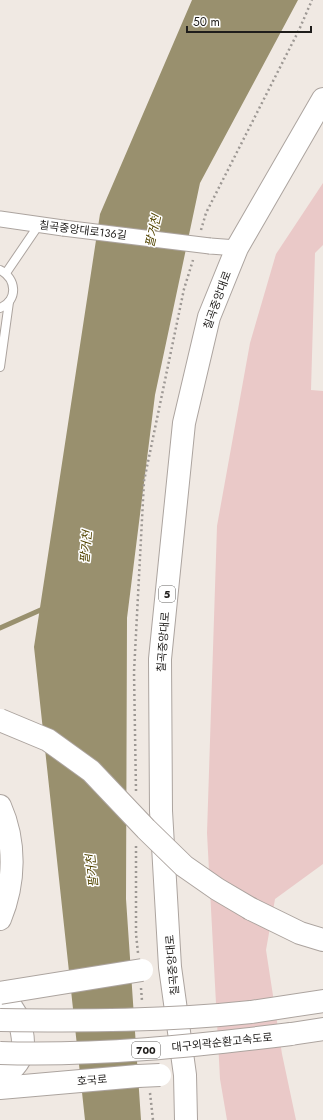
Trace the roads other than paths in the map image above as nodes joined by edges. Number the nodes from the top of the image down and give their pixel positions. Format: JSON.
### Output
{"nodes":[{"id":1,"x":323,"y":99,"type":"edge"},
{"id":2,"x":0,"y":219,"type":"edge"},
{"id":3,"x":38,"y":226,"type":"junction"},
{"id":4,"x":237,"y":248,"type":"junction"},
{"id":5,"x":3,"y":271,"type":"edge"},
{"id":6,"x":9,"y":302,"type":"junction"},
{"id":7,"x":0,"y":308,"type":"edge"},
{"id":8,"x":0,"y":367,"type":"edge"},
{"id":9,"x":0,"y":720,"type":"edge"},
{"id":10,"x":0,"y":806,"type":"edge"},
{"id":11,"x":0,"y":919,"type":"edge"},
{"id":12,"x":323,"y":940,"type":"edge"},
{"id":13,"x":170,"y":967,"type":"junction"},
{"id":14,"x":0,"y":993,"type":"edge"},
{"id":15,"x":0,"y":999,"type":"edge"},
{"id":16,"x":323,"y":1000,"type":"edge"},
{"id":17,"x":0,"y":1020,"type":"edge"},
{"id":18,"x":323,"y":1028,"type":"edge"},
{"id":19,"x":106,"y":1052,"type":"junction"},
{"id":20,"x":0,"y":1053,"type":"edge"},
{"id":21,"x":0,"y":1068,"type":"edge"},
{"id":22,"x":184,"y":1075,"type":"junction"},
{"id":23,"x":0,"y":1079,"type":"edge"},
{"id":24,"x":0,"y":1088,"type":"edge"},
{"id":25,"x":186,"y":1120,"type":"edge"}],
"edges":[{"from":1,"to":4,"type":"main road","name":"칠곡중앙대로","number":"5"},
{"from":2,"to":3,"type":"street","name":"칠곡중앙대로136길"},
{"from":3,"to":4,"type":"street","name":"칠곡중앙대로136길","bridge":true},
{"from":3,"to":5,"type":"lane"},
{"from":4,"to":13,"type":"main road","name":"칠곡중앙대로","number":"5"},
{"from":5,"to":6,"type":"lane"},
{"from":6,"to":7,"type":"lane"},
{"from":6,"to":8,"type":"lane"},
{"from":9,"to":12,"type":"main road","bridge":true},
{"from":10,"to":11,"type":"main road"},
{"from":13,"to":14,"type":"main road","bridge":true},
{"from":13,"to":22,"type":"main road","name":"칠곡중앙대로","number":"5"},
{"from":15,"to":23,"type":"main road"},
{"from":16,"to":17,"type":"main road","bridge":true},
{"from":18,"to":19,"type":"main road","name":"대구외곽순환고속도로","number":"700","bridge":true},
{"from":19,"to":20,"type":"main road","name":"대구외곽순환고속도로","number":"700","bridge":true},
{"from":19,"to":21,"type":"main road"},
{"from":22,"to":24,"type":"main road","name":"호국로","bridge":true},
{"from":22,"to":25,"type":"main road","name":"칠곡중앙대로","number":"5"}]}
